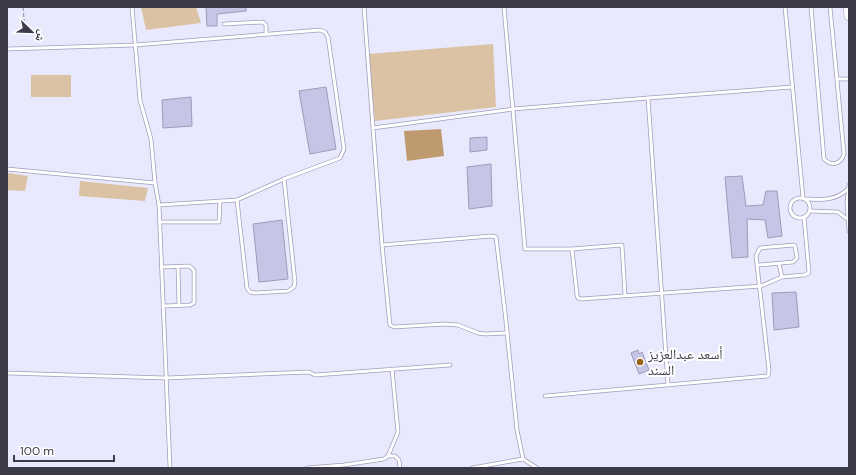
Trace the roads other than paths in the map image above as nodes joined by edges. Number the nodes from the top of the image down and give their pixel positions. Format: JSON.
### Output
{"nodes":[{"id":1,"x":132,"y":7,"type":"edge"},
{"id":2,"x":364,"y":7,"type":"edge"},
{"id":3,"x":504,"y":7,"type":"edge"},
{"id":4,"x":785,"y":7,"type":"edge"},
{"id":5,"x":810,"y":7,"type":"edge"},
{"id":6,"x":830,"y":7,"type":"edge"},
{"id":7,"x":848,"y":7,"type":"edge"},
{"id":8,"x":849,"y":16,"type":"edge"},
{"id":9,"x":224,"y":24,"type":"dead end"},
{"id":10,"x":266,"y":34,"type":"junction"},
{"id":11,"x":135,"y":45,"type":"junction"},
{"id":12,"x":7,"y":49,"type":"edge"},
{"id":13,"x":849,"y":79,"type":"edge"},
{"id":14,"x":836,"y":80,"type":"junction"},
{"id":15,"x":792,"y":87,"type":"junction"},
{"id":16,"x":648,"y":98,"type":"junction"},
{"id":17,"x":513,"y":110,"type":"junction"},
{"id":18,"x":373,"y":128,"type":"junction"},
{"id":19,"x":7,"y":170,"type":"edge"},
{"id":20,"x":284,"y":179,"type":"junction"},
{"id":21,"x":155,"y":183,"type":"junction"},
{"id":22,"x":849,"y":187,"type":"edge"},
{"id":23,"x":804,"y":198,"type":"junction"},
{"id":24,"x":238,"y":200,"type":"junction"},
{"id":25,"x":220,"y":201,"type":"junction"},
{"id":26,"x":159,"y":205,"type":"junction"},
{"id":27,"x":810,"y":211,"type":"junction"},
{"id":28,"x":804,"y":217,"type":"junction"},
{"id":29,"x":848,"y":220,"type":"junction"},
{"id":30,"x":160,"y":222,"type":"junction"},
{"id":31,"x":849,"y":231,"type":"edge"},
{"id":32,"x":382,"y":245,"type":"junction"},
{"id":33,"x":572,"y":248,"type":"junction"},
{"id":34,"x":779,"y":264,"type":"junction"},
{"id":35,"x":758,"y":265,"type":"junction"},
{"id":36,"x":161,"y":267,"type":"junction"},
{"id":37,"x":178,"y":267,"type":"junction"},
{"id":38,"x":782,"y":277,"type":"junction"},
{"id":39,"x":761,"y":286,"type":"junction"},
{"id":40,"x":661,"y":292,"type":"junction"},
{"id":41,"x":625,"y":295,"type":"junction"},
{"id":42,"x":163,"y":306,"type":"junction"},
{"id":43,"x":179,"y":306,"type":"junction"},
{"id":44,"x":507,"y":333,"type":"junction"},
{"id":45,"x":450,"y":365,"type":"dead end"},
{"id":46,"x":392,"y":369,"type":"junction"},
{"id":47,"x":7,"y":373,"type":"edge"},
{"id":48,"x":166,"y":378,"type":"junction"},
{"id":49,"x":668,"y":385,"type":"junction"},
{"id":50,"x":545,"y":396,"type":"dead end"},
{"id":51,"x":388,"y":456,"type":"junction"},
{"id":52,"x":523,"y":459,"type":"junction"},
{"id":53,"x":361,"y":462,"type":"junction"},
{"id":54,"x":344,"y":466,"type":"edge"},
{"id":55,"x":170,"y":468,"type":"edge"},
{"id":56,"x":307,"y":468,"type":"edge"},
{"id":57,"x":362,"y":468,"type":"edge"},
{"id":58,"x":400,"y":468,"type":"edge"},
{"id":59,"x":472,"y":468,"type":"edge"},
{"id":60,"x":537,"y":468,"type":"edge"}],
"edges":[{"from":1,"to":11,"type":"lane"},
{"from":2,"to":18,"type":"lane"},
{"from":3,"to":17,"type":"lane"},
{"from":4,"to":15,"type":"lane"},
{"from":5,"to":14,"type":"lane"},
{"from":6,"to":14,"type":"lane"},
{"from":7,"to":8,"type":"main road"},
{"from":9,"to":10,"type":"lane"},
{"from":10,"to":11,"type":"lane"},
{"from":10,"to":20,"type":"lane"},
{"from":11,"to":12,"type":"lane"},
{"from":11,"to":21,"type":"lane"},
{"from":13,"to":14,"type":"lane"},
{"from":15,"to":16,"type":"lane"},
{"from":15,"to":23,"type":"lane"},
{"from":16,"to":17,"type":"lane"},
{"from":16,"to":40,"type":"lane"},
{"from":17,"to":18,"type":"lane"},
{"from":17,"to":33,"type":"lane"},
{"from":18,"to":32,"type":"lane"},
{"from":19,"to":21,"type":"lane"},
{"from":20,"to":24,"type":"lane"},
{"from":20,"to":24,"type":"lane"},
{"from":21,"to":26,"type":"lane"},
{"from":22,"to":23,"type":"lane"},
{"from":22,"to":29,"type":"lane"},
{"from":23,"to":27,"type":"lane"},
{"from":23,"to":28,"type":"lane"},
{"from":24,"to":25,"type":"lane"},
{"from":25,"to":26,"type":"lane"},
{"from":25,"to":30,"type":"lane"},
{"from":26,"to":30,"type":"lane"},
{"from":27,"to":28,"type":"lane"},
{"from":27,"to":29,"type":"lane"},
{"from":28,"to":38,"type":"lane"},
{"from":29,"to":31,"type":"lane"},
{"from":30,"to":36,"type":"lane"},
{"from":32,"to":44,"type":"lane"},
{"from":32,"to":44,"type":"lane"},
{"from":33,"to":41,"type":"lane"},
{"from":33,"to":41,"type":"lane"},
{"from":34,"to":35,"type":"lane"},
{"from":34,"to":35,"type":"lane"},
{"from":34,"to":38,"type":"lane"},
{"from":35,"to":39,"type":"lane"},
{"from":36,"to":37,"type":"lane"},
{"from":36,"to":42,"type":"lane"},
{"from":37,"to":43,"type":"lane"},
{"from":37,"to":43,"type":"lane"},
{"from":38,"to":39,"type":"lane"},
{"from":39,"to":40,"type":"lane"},
{"from":39,"to":49,"type":"lane"},
{"from":40,"to":41,"type":"lane"},
{"from":40,"to":49,"type":"lane"},
{"from":42,"to":43,"type":"lane"},
{"from":42,"to":48,"type":"lane"},
{"from":44,"to":52,"type":"lane"},
{"from":45,"to":46,"type":"lane"},
{"from":46,"to":48,"type":"lane"},
{"from":46,"to":51,"type":"lane"},
{"from":47,"to":48,"type":"lane"},
{"from":48,"to":55,"type":"lane"},
{"from":49,"to":50,"type":"lane"},
{"from":51,"to":53,"type":"lane"},
{"from":51,"to":58,"type":"lane"},
{"from":52,"to":59,"type":"lane"},
{"from":52,"to":60,"type":"lane"},
{"from":53,"to":54,"type":"lane"},
{"from":53,"to":57,"type":"lane"},
{"from":54,"to":56,"type":"lane"}]}
